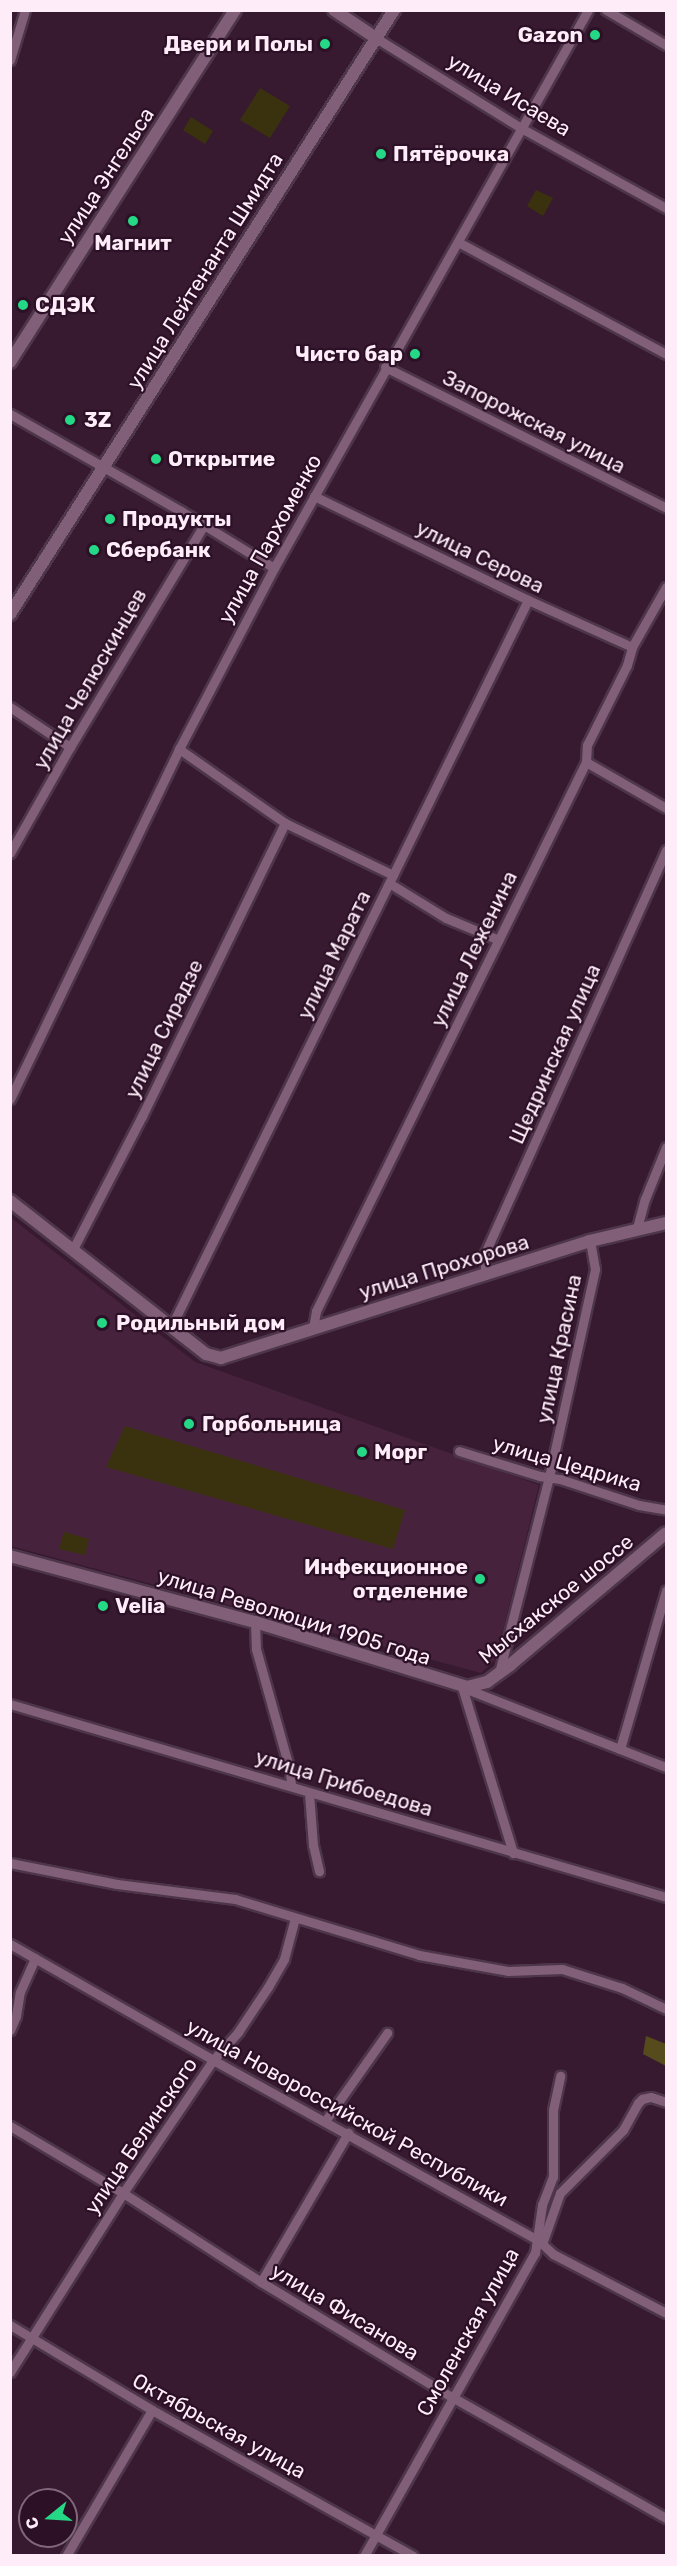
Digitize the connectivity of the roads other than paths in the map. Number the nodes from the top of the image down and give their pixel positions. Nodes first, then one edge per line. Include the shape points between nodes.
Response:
1 (25, 10) edge
2 (235, 10) edge
3 (334, 10) edge
4 (394, 10) edge
5 (588, 10) edge
6 (606, 10) edge
7 (376, 38) junction
8 (666, 45) edge
9 (10, 60) edge
10 (521, 128) junction
11 (666, 208) edge
12 (458, 242) junction
13 (666, 354) edge
14 (10, 362) edge
15 (385, 368) junction
16 (10, 414) edge
17 (103, 468) junction
18 (314, 496) junction
19 (666, 508) edge
20 (204, 525) junction
21 (274, 568) junction
22 (666, 587) edge
23 (528, 600) junction
24 (10, 614) edge
25 (632, 647) junction
26 (10, 707) edge
27 (70, 747) junction
28 (179, 749) junction
29 (586, 762) junction
30 (666, 808) edge
31 (285, 823) junction
32 (666, 850) edge
33 (10, 853) edge
34 (391, 879) junction
35 (499, 940) junction
36 (10, 1099) edge
37 (666, 1147) edge
38 (10, 1202) edge
39 (666, 1223) edge
40 (638, 1228) junction
41 (590, 1241) junction
42 (73, 1249) junction
43 (485, 1275) junction
44 (172, 1325) junction
45 (313, 1328) junction
46 (459, 1451) dead end
47 (549, 1477) junction
48 (666, 1510) edge
49 (666, 1533) edge
50 (10, 1556) edge
51 (666, 1591) edge
52 (255, 1622) junction
53 (499, 1673) junction
54 (464, 1687) junction
55 (491, 1698) junction
56 (10, 1704) edge
57 (470, 1712) junction
58 (620, 1749) junction
59 (666, 1767) edge
60 (291, 1786) junction
61 (309, 1793) junction
62 (513, 1853) junction
63 (10, 1863) edge
64 (319, 1871) dead end
65 (666, 1897) edge
66 (295, 1918) junction
67 (10, 1944) edge
68 (35, 1958) junction
69 (666, 2009) edge
70 (10, 2030) edge
71 (387, 2033) dead end
72 (213, 2060) junction
73 (560, 2076) dead end
74 (666, 2102) edge
75 (325, 2121) junction
76 (10, 2126) edge
77 (348, 2133) junction
78 (123, 2193) junction
79 (540, 2242) junction
80 (261, 2282) junction
81 (666, 2313) edge
82 (10, 2325) edge
83 (32, 2338) junction
84 (10, 2372) edge
85 (452, 2397) junction
86 (152, 2410) junction
87 (666, 2518) edge
88 (375, 2534) junction
89 (66, 2556) edge
90 (364, 2556) edge
91 (412, 2556) edge

1 - 9 street
2 - 14 street, улица Энгельса
3 - 7 street, улица Исаева
4 - 7 street, улица Лейтенанта Шмидта
5 - 10 street, улица Пархоменко
6 - 8 street
7 - 10 street, улица Исаева
7 - 17 street, улица Лейтенанта Шмидта
10 - 11 street, улица Исаева
10 - 12 street, улица Пархоменко
12 - 13 street
12 - 15 street, улица Пархоменко
15 - 18 street, улица Пархоменко
15 - 19 street, Запорожская улица
16 - 17 street
17 - 20 street
17 - 24 street, улица Лейтенанта Шмидта
18 - 21 street, улица Пархоменко
18 - 23 street, улица Серова
20 - 21 street
20 - 27 street, улица Челюскинцев
21 - 28 street, улица Пархоменко
22 - 25 street, улица Леженина
23 - 25 street, улица Серова
23 - 34 street, улица Марата
25 - 29 street, улица Леженина via 587,745
26 - 27 street
27 - 33 street, улица Челюскинцев
28 - 31 street
28 - 36 street, улица Пархоменко
29 - 30 street
29 - 35 street, улица Леженина
31 - 34 street
31 - 42 street, улица Сирадзе
32 - 43 street, Щедринская улица via 485,1253
34 - 35 street via 446,918
34 - 44 street, улица Марата
35 - 45 street, улица Леженина via 316,1311
37 - 40 street
38 - 42 street
39 - 40 street, улица Прохорова
40 - 41 street, улица Прохорова
41 - 43 street, улица Прохорова
41 - 47 street, улица Красина via 595,1269
42 - 44 street
43 - 45 street, улица Прохорова
44 - 45 street, улица Прохорова via 206,1353 220,1358
46 - 47 street, улица Цедрика
47 - 48 street, улица Цедрика
47 - 53 street, улица Красина
49 - 53 street, Мысхакское шоссе
50 - 52 street, улица Революции 1905 года
51 - 58 street
52 - 54 street, улица Революции 1905 года
52 - 60 street via 256,1649
53 - 54 street, Мысхакское шоссе via 481,1684
54 - 55 street, улица Революции 1905 года
54 - 57 street
55 - 57 street via 475,1700
55 - 58 street, улица Революции 1905 года
56 - 60 street, улица Грибоедова
57 - 62 street
58 - 59 street, улица Революции 1905 года
60 - 61 street, улица Грибоедова
61 - 62 street, улица Грибоедова
61 - 64 street
62 - 65 street, улица Грибоедова
63 - 66 street via 117,1884 235,1899
66 - 69 street via 419,1955 508,1971 562,1969 622,1988
66 - 72 street, улица Белинского via 279,1968 238,2032
67 - 68 street, улица Новороссийской Республики
68 - 70 street via 20,1992
68 - 72 street, улица Новороссийской Республики
71 - 75 street
72 - 75 street, улица Новороссийской Республики
72 - 78 street, улица Белинского
73 - 79 street, Смоленская улица via 553,2110 553,2177 542,2205
74 - 79 street, Смоленская улица via 651,2097 638,2103 623,2130 560,2193
75 - 77 street, улица Новороссийской Республики
76 - 78 street, улица Фисанова
77 - 79 street, улица Новороссийской Республики
77 - 80 street
78 - 80 street, улица Фисанова
78 - 83 street, улица Белинского
79 - 81 street, улица Новороссийской Республики via 553,2254
79 - 85 street, Смоленская улица
80 - 85 street, улица Фисанова
82 - 83 street, Октябрьская улица
83 - 84 street, улица Белинского
83 - 86 street, Октябрьская улица
85 - 87 street, улица Фисанова
85 - 88 street, Смоленская улица
86 - 88 street, Октябрьская улица
86 - 89 street
88 - 90 street, Смоленская улица
88 - 91 street, Октябрьская улица

